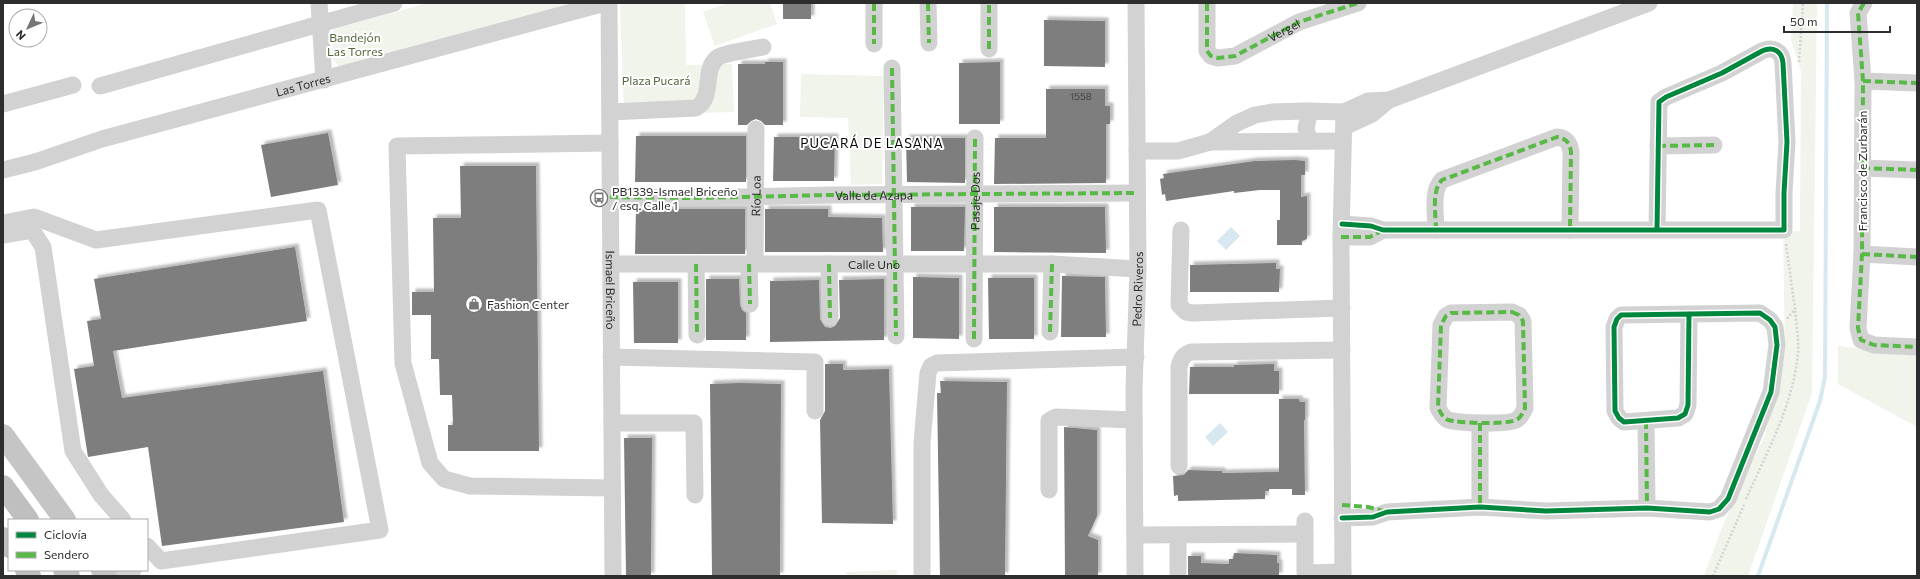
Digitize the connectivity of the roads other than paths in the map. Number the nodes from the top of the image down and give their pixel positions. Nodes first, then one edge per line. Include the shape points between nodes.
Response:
1 (319, 3) edge
2 (394, 3) edge
3 (605, 3) edge
4 (609, 3) edge
5 (874, 3) edge
6 (928, 3) edge
7 (989, 3) edge
8 (1136, 3) edge
9 (1207, 3) edge
10 (1358, 3) edge
11 (1649, 3) edge
12 (1864, 3) edge
13 (319, 24) junction
14 (929, 43) dead end
15 (874, 44) dead end
16 (763, 47) dead end
17 (989, 49) dead end
18 (892, 68) dead end
19 (324, 80) junction
20 (1863, 81) junction
21 (1917, 83) edge
22 (73, 85) dead end
23 (100, 86) dead end
24 (3, 104) edge
25 (1310, 111) junction
26 (610, 112) junction
27 (1344, 127) junction
28 (756, 129) dead end
29 (975, 138) dead end
30 (1309, 141) junction
31 (1210, 142) junction
32 (610, 143) junction
33 (1714, 145) dead end
34 (1658, 146) junction
35 (1137, 151) junction
36 (1862, 168) junction
37 (3, 170) edge
38 (1917, 170) edge
39 (1138, 193) junction
40 (894, 195) junction
41 (755, 196) junction
42 (975, 196) junction
43 (610, 197) junction
44 (3, 223) edge
45 (1657, 229) junction
46 (1181, 230) dead end
47 (1342, 230) junction
48 (1436, 230) junction
49 (1570, 230) junction
50 (3, 235) edge
51 (1862, 254) junction
52 (1917, 257) edge
53 (611, 264) junction
54 (696, 264) junction
55 (752, 264) junction
56 (829, 264) junction
57 (895, 264) junction
58 (975, 264) junction
59 (1052, 264) junction
60 (1138, 269) junction
61 (750, 304) dead end
62 (1342, 308) junction
63 (1689, 314) junction
64 (830, 318) dead end
65 (1050, 332) dead end
66 (697, 335) dead end
67 (896, 336) dead end
68 (974, 339) dead end
69 (1917, 347) edge
70 (1342, 350) junction
71 (611, 357) junction
72 (1136, 357) junction
73 (815, 411) dead end
74 (1134, 420) junction
75 (1646, 421) junction
76 (612, 423) junction
77 (1480, 423) junction
78 (3, 435) edge
79 (1179, 466) dead end
80 (3, 486) edge
81 (612, 488) junction
82 (1049, 490) dead end
83 (695, 496) dead end
84 (1480, 506) junction
85 (1647, 508) junction
86 (1342, 512) junction
87 (27, 519) edge
88 (64, 519) edge
89 (123, 519) edge
90 (1135, 535) junction
91 (1178, 535) junction
92 (148, 549) edge
93 (154, 564) edge
94 (130, 571) edge
95 (1343, 574) edge
96 (113, 576) edge
97 (613, 576) edge
98 (922, 576) edge
99 (1135, 576) edge
100 (1178, 576) edge

1 - 13 street
2 - 13 street
3 - 19 street, Las Torres
4 - 26 street, Ismael Briceño
5 - 15 street
6 - 14 street
7 - 17 street
8 - 35 street, Pedro Riveros
9 - 10 street, Vergel via 1207,51 1211,56 1218,58 1235,56 1299,22
11 - 27 street via 1389,100 1368,101
12 - 20 street, Francisco de Zurbarán via 1858,13
13 - 19 street
13 - 23 street
16 - 26 street via 718,57 712,65 705,99 696,108
18 - 40 street
19 - 37 street, Las Torres via 102,139
20 - 21 street
20 - 36 street, Francisco de Zurbarán
22 - 24 street
25 - 27 street
25 - 30 street via 1306,128
25 - 31 street via 1256,115 1237,123
26 - 32 street, Ismael Briceño
27 - 30 street
27 - 47 street
28 - 41 street, Río Loa
29 - 42 street, Pasaje Dos
30 - 31 street
31 - 35 street via 1178,151
32 - 43 street, Ismael Briceño
32 - 81 street via 397,146 403,363 430,463 444,480 470,486
33 - 34 street
34 - 45 street
34 - 45 street via 1658,102 1767,49 1777,50 1783,63 1788,142 1784,230
35 - 39 street, Pedro Riveros
36 - 38 street
36 - 51 street, Francisco de Zurbarán
39 - 42 street, Valle de Azapa
39 - 60 street, Pedro Riveros
40 - 41 street, Valle de Azapa
40 - 42 street, Valle de Azapa
40 - 57 street
41 - 43 street, Valle de Azapa
41 - 55 street, Río Loa
42 - 58 street, Pasaje Dos
43 - 53 street, Ismael Briceño
44 - 93 street via 34,217 96,240 318,210 380,530
45 - 49 street
46 - 62 street via 1179,305 1186,312
47 - 48 street via 1370,237 1383,230
47 - 62 street
48 - 49 street
48 - 49 street via 1436,193 1442,180 1557,137 1568,143 1571,152
50 - 89 street via 32,230 43,247 73,451 101,495
51 - 52 street
51 - 69 street, Francisco de Zurbarán via 1858,328 1861,340 1874,345
53 - 54 street, Calle Uno
53 - 71 street, Ismael Briceño
54 - 55 street, Calle Uno
54 - 66 street
55 - 56 street, Calle Uno
55 - 61 street, Río Loa
56 - 57 street, Calle Uno
56 - 64 street
57 - 58 street, Calle Uno
57 - 67 street
58 - 59 street, Calle Uno
58 - 68 street, Pasaje Dos
59 - 60 street, Calle Uno
59 - 65 street
60 - 72 street, Pedro Riveros
62 - 70 street
63 - 75 street via 1686,414 1678,418
63 - 75 street via 1621,315 1615,323 1615,411 1618,418 1624,422
63 - 85 street via 1760,313 1770,320 1775,327 1777,345 1771,392 1724,505 1710,512
70 - 79 street via 1186,354 1181,359 1179,367
70 - 86 street
71 - 73 street via 815,362
71 - 76 street, Ismael Briceño
72 - 74 street, Pedro Riveros
72 - 98 street via 937,363 931,366 928,373 922,443
74 - 82 street via 1056,417 1049,421
74 - 90 street, Pedro Riveros
75 - 85 street
76 - 81 street, Ismael Briceño
76 - 83 street via 694,423
77 - 77 street via 1516,420 1522,416 1525,408 1523,321 1519,315 1512,312 1451,313 1441,325 1438,408 1447,419
77 - 84 street
78 - 88 main road
80 - 87 highway
81 - 97 street, Ismael Briceño
84 - 85 street via 1557,512
84 - 86 street via 1387,512 1368,507
86 - 95 street
90 - 91 street
90 - 99 street, Pedro Riveros
91 - 95 street via 1305,528 1304,573
91 - 100 street
92 - 93 street
94 - 96 street

